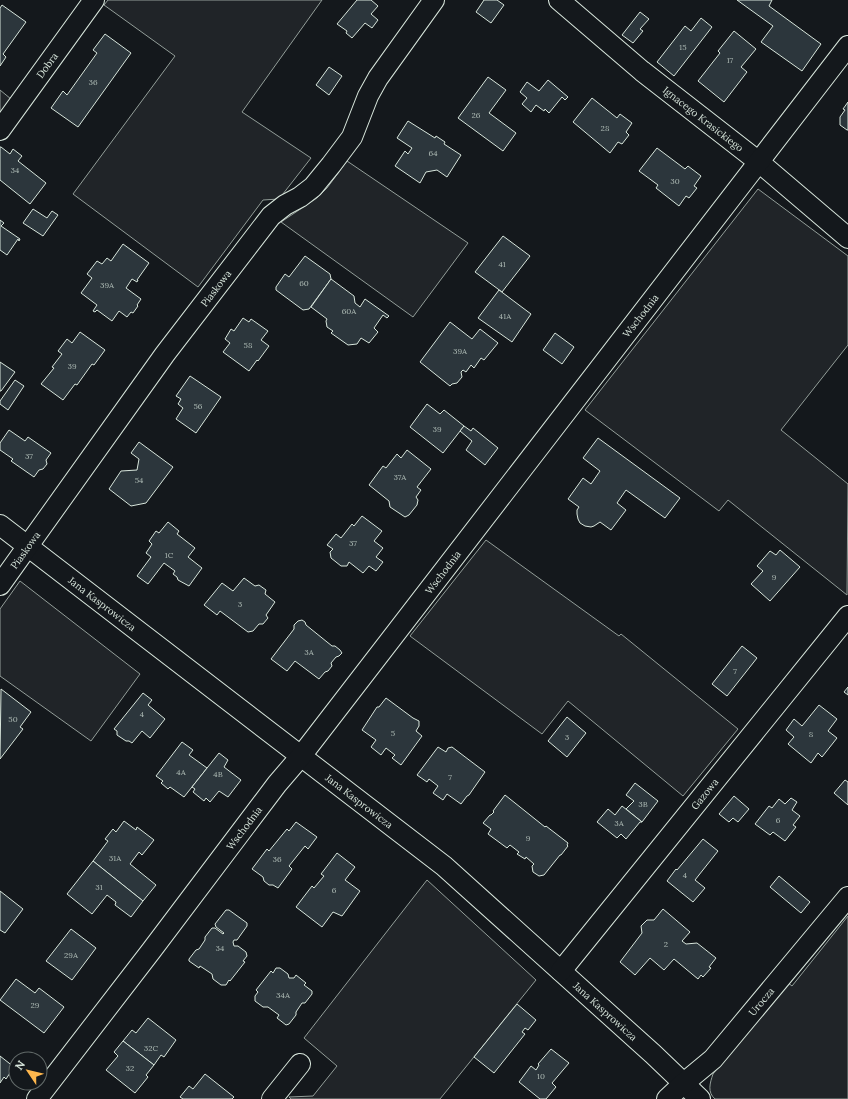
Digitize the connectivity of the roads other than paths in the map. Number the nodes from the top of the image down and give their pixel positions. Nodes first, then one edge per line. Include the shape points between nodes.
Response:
1 (94, 0) edge
2 (434, 0) edge
3 (559, 0) edge
4 (848, 46) edge
5 (0, 130) edge
6 (759, 162) junction
7 (848, 238) edge
8 (0, 525) edge
9 (28, 546) junction
10 (0, 585) edge
11 (848, 616) edge
12 (301, 756) junction
13 (848, 898) edge
14 (561, 971) junction
15 (300, 1064) dead end
16 (684, 1083) junction
17 (37, 1099) edge
18 (272, 1099) edge
19 (667, 1099) edge
20 (700, 1099) edge

1 - 5 street, Dobra
2 - 9 street, Piaskowa via 378,78 352,137 313,187 271,216 165,354
3 - 6 street, Ignacego Krasickiego via 642,71
4 - 6 street, Wschodnia
6 - 7 street, Ignacego Krasickiego
6 - 12 street, Wschodnia
8 - 9 street, Jana Kasprowicza
9 - 10 street, Piaskowa
9 - 12 street, Jana Kasprowicza
11 - 14 street, Gazowa
12 - 14 street, Jana Kasprowicza via 444,866
12 - 17 street, Wschodnia
13 - 16 street, Urocza via 713,1059
14 - 16 street, Jana Kasprowicza
15 - 18 street
16 - 19 street, Urocza
16 - 20 street, Jana Kasprowicza

